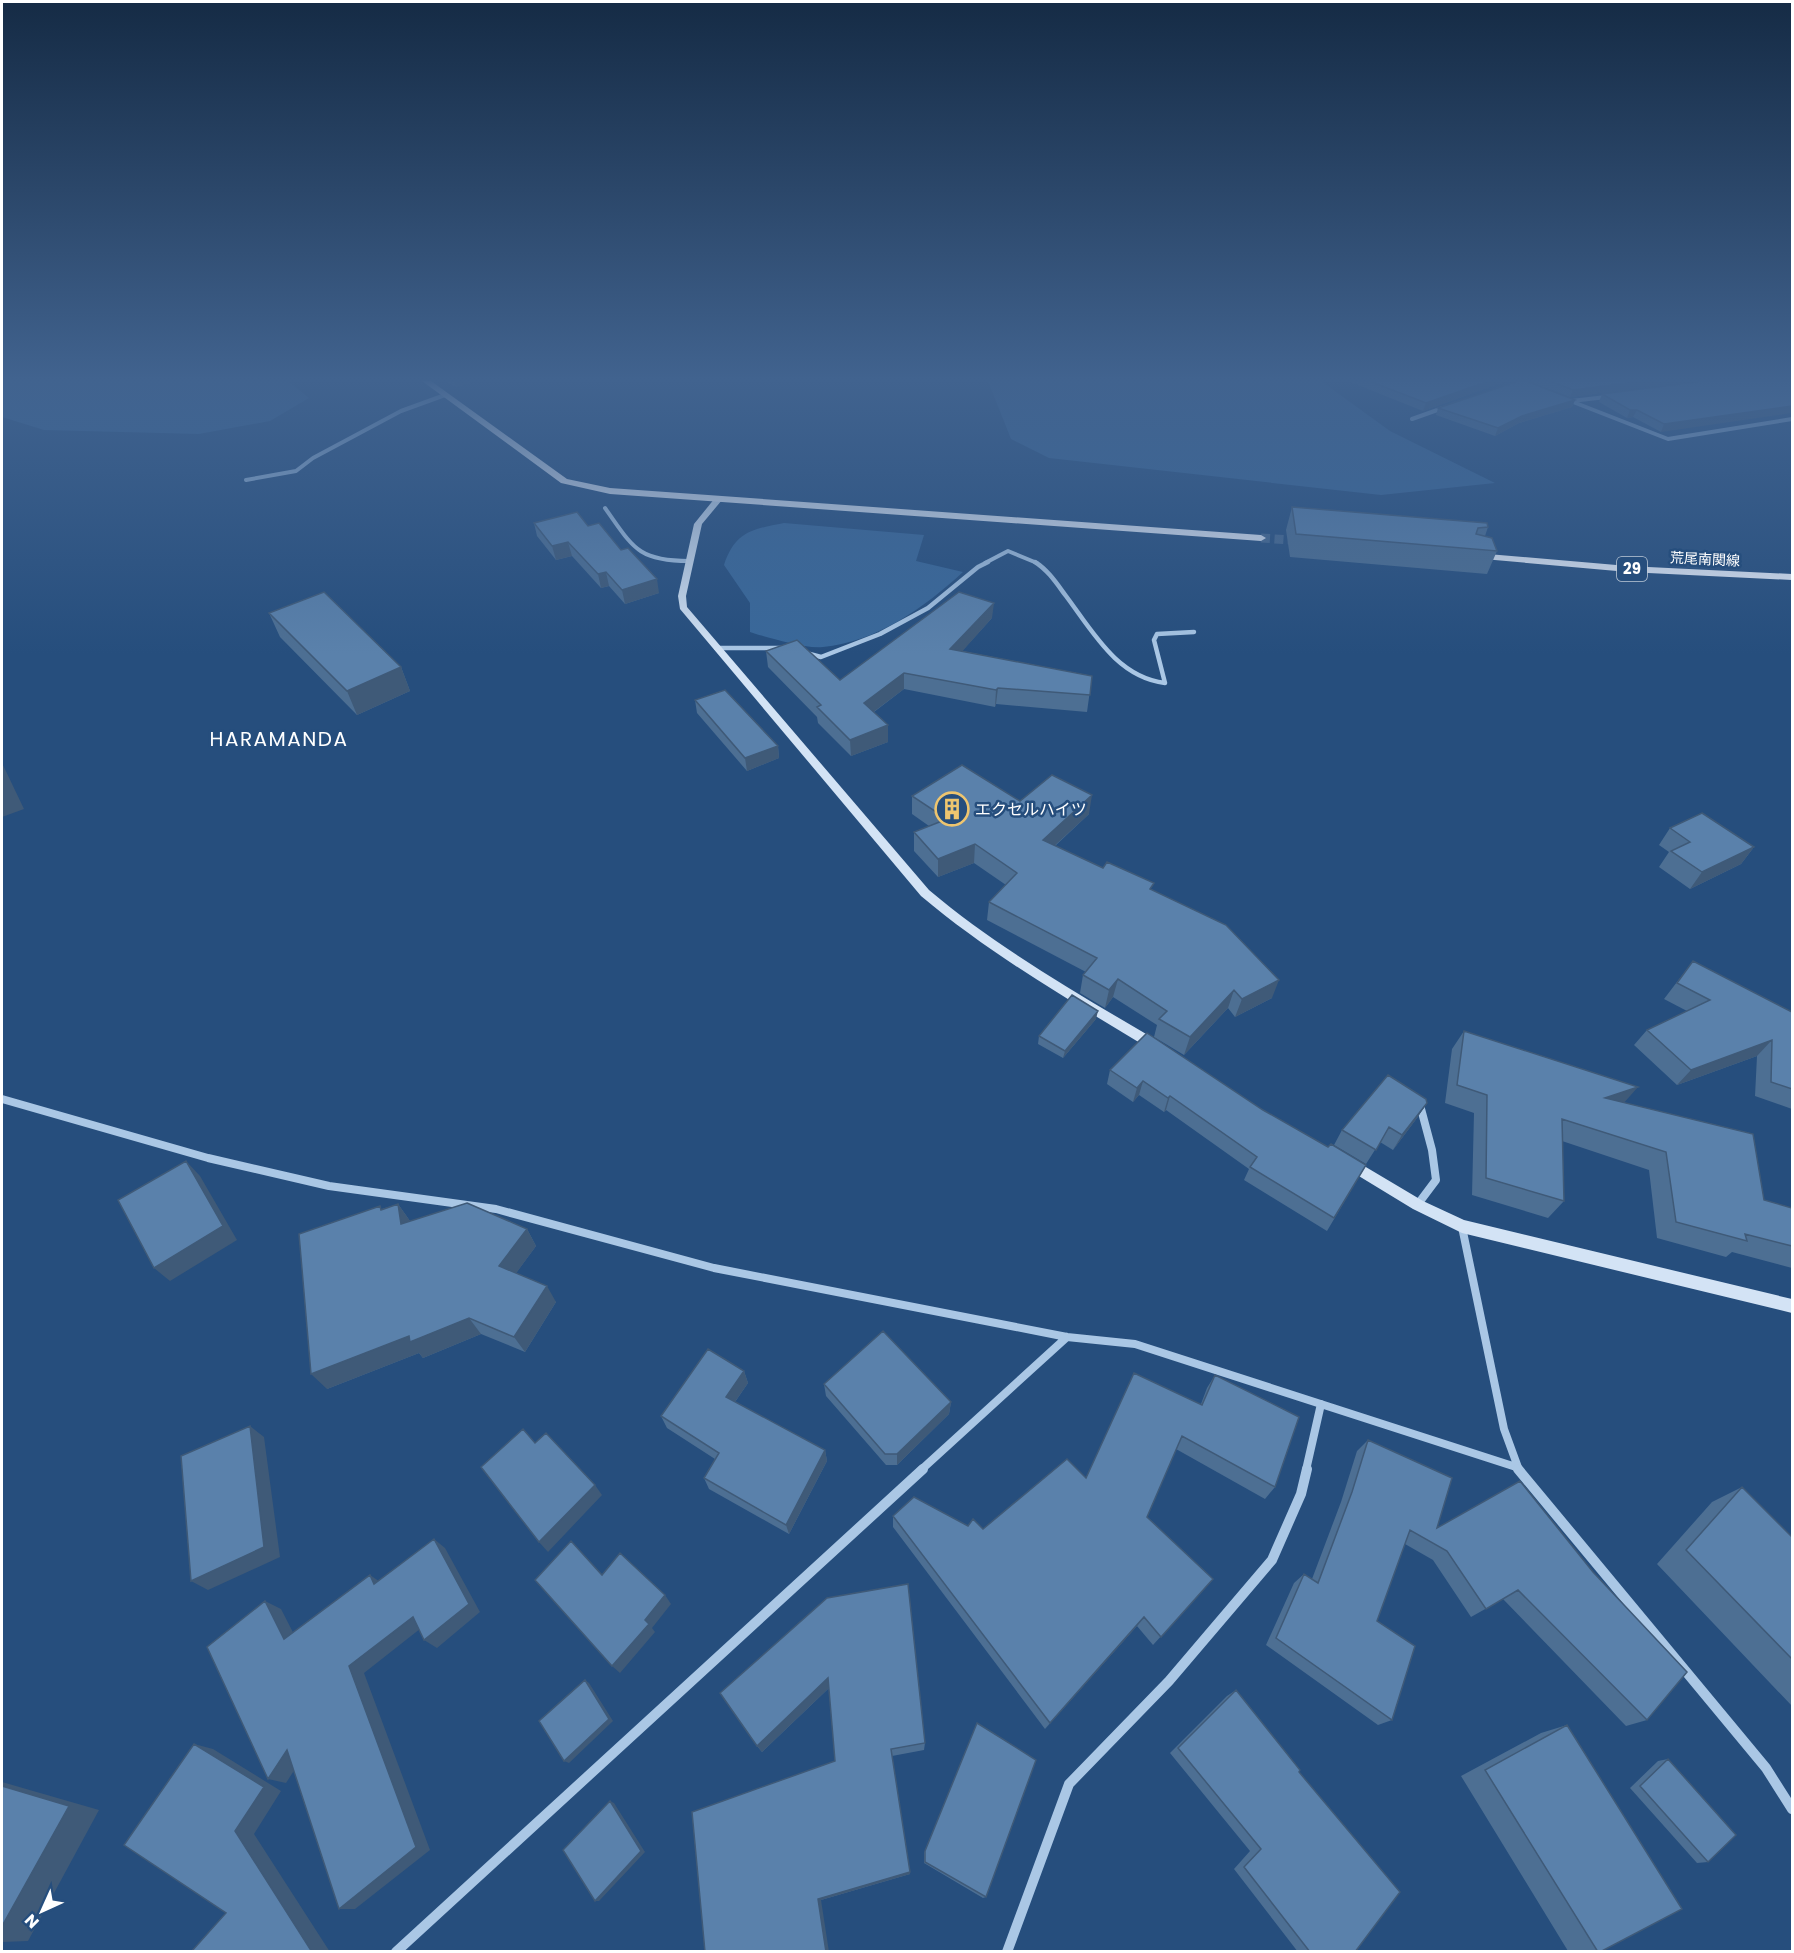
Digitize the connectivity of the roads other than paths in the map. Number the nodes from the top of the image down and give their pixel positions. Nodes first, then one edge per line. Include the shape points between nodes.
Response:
1 (293, 472) edge
2 (551, 472) edge
3 (246, 480) dead end
4 (717, 500) junction
5 (604, 508) dead end
6 (1261, 538) tunnel mouth
7 (1473, 555) edge
8 (689, 561) junction
9 (1792, 577) edge
10 (1194, 632) dead end
11 (716, 648) junction
12 (786, 648) edge
13 (803, 653) edge
14 (1164, 1051) edge
15 (2, 1099) edge
16 (1419, 1102) edge
17 (1336, 1156) edge
18 (1418, 1205) junction
19 (1462, 1226) junction
20 (1792, 1306) edge
21 (1067, 1337) junction
22 (1321, 1404) junction
23 (1516, 1467) junction
24 (1792, 1809) edge
25 (396, 1952) edge
26 (1007, 1952) edge

1 - 3 street
2 - 4 main road via 564,482 610,491
4 - 6 main road
4 - 8 street via 698,524
5 - 8 street via 636,552 650,559
7 - 9 main road, 荒尾南関線 / 29 via 1628,569
8 - 11 street via 683,607
10 - 13 street via 1157,634 1154,640 1165,683 1152,685 1114,660 1044,568 1022,554 1008,551 978,567 928,608 880,634 821,657
11 - 12 street
11 - 14 street via 925,893 956,919 1054,985
15 - 21 street via 208,1158 329,1186 496,1209 714,1268
16 - 18 street via 1436,1180
17 - 18 street
18 - 19 street
19 - 20 street
19 - 23 street via 1504,1429
21 - 22 street via 1135,1344
21 - 25 street
22 - 23 street
22 - 26 street via 1301,1494 1272,1560 1168,1681 1070,1784
23 - 24 street via 1766,1767

